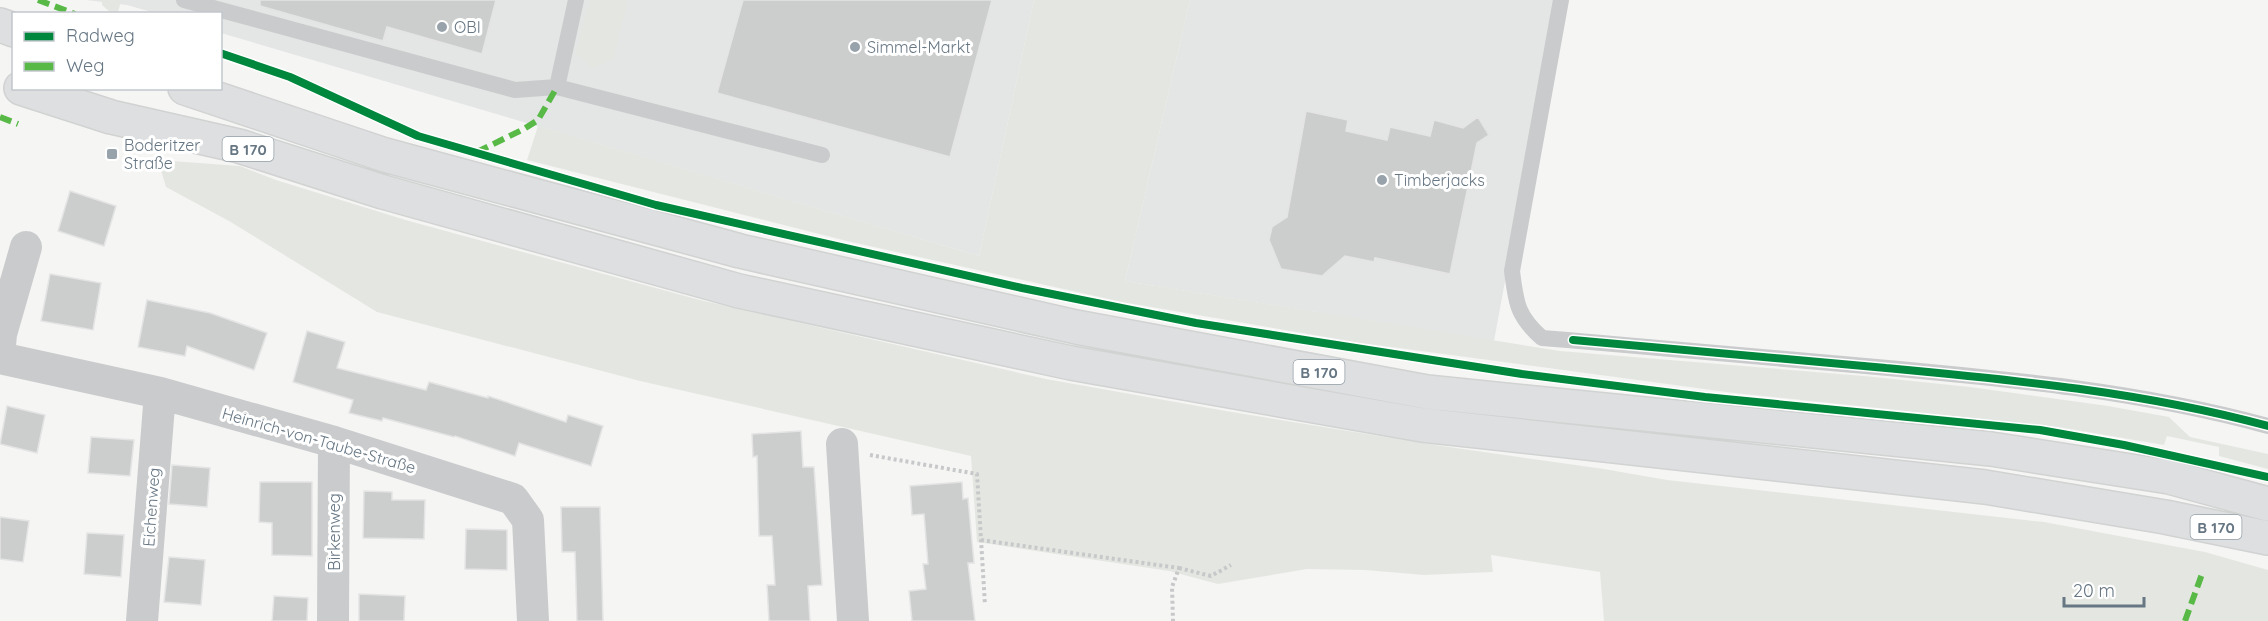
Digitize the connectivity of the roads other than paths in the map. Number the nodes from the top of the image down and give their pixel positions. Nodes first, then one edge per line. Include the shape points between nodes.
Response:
1 (184, 0) edge
2 (576, 0) edge
3 (1561, 0) edge
4 (557, 87) junction
5 (27, 90) edge
6 (191, 90) edge
7 (822, 155) dead end
8 (26, 247) dead end
9 (0, 346) edge
10 (0, 358) edge
11 (160, 393) junction
12 (2268, 426) edge
13 (334, 442) junction
14 (842, 447) road end
15 (2268, 504) edge
16 (2268, 538) edge
17 (142, 621) edge
18 (333, 621) edge
19 (533, 621) edge
20 (853, 621) edge

1 - 4 lane via 515,90
2 - 4 lane
3 - 12 lane via 1512,271 1519,309 1526,324 1542,338 2018,380 2118,393
4 - 7 lane
5 - 16 main road, B 170 via 111,117 239,146 383,192 739,291 1071,363 1422,425 1985,487
6 - 15 main road, B 170 via 385,155 729,248 1076,327 1427,392 1991,449 2169,477
8 - 9 street
10 - 11 street, Heinrich-von-Taube-Straße
11 - 13 street, Heinrich-von-Taube-Straße
11 - 17 street, Eichenweg
13 - 18 street, Birkenweg
13 - 19 street, Heinrich-von-Taube-Straße via 513,499 528,520
14 - 20 street

